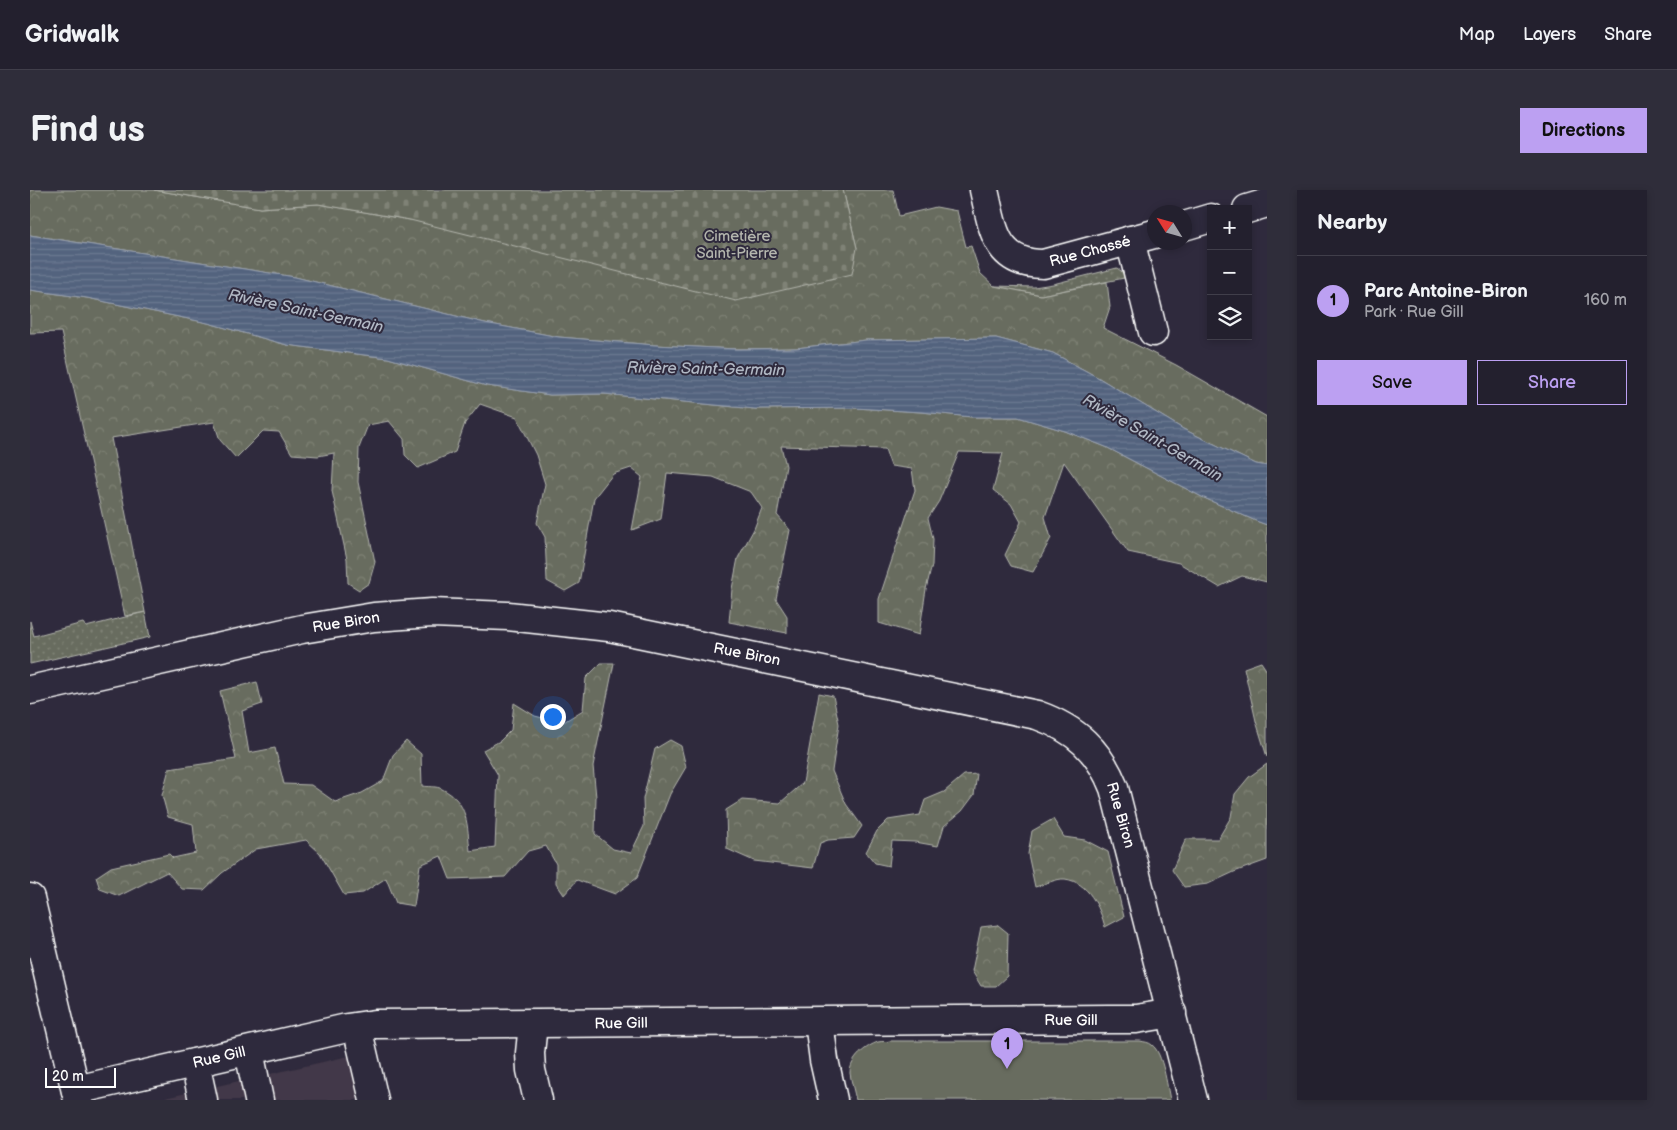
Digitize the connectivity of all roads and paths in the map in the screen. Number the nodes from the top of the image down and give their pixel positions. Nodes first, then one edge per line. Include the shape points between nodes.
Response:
1 (984, 190) edge
2 (1267, 203) edge
3 (1252, 208) edge
4 (1207, 219) edge
5 (1192, 224) edge
6 (1142, 237) edge
7 (1153, 332) dead end
8 (30, 690) edge
9 (30, 898) edge
10 (1172, 1013) junction
11 (819, 1022) junction
12 (533, 1024) junction
13 (356, 1027) junction
14 (249, 1051) junction
15 (195, 1063) junction
16 (77, 1095) edge
17 (203, 1100) edge
18 (259, 1100) edge
19 (374, 1100) edge
20 (538, 1100) edge
21 (833, 1100) edge
22 (1193, 1100) edge

1 - 6 street, Rue Chassé via 995,235 1005,250 1019,261 1043,264
2 - 3 street
4 - 5 street
6 - 7 street
8 - 10 street, Rue Biron via 335,623 400,615 456,614 609,627 1037,715 1056,721 1079,737 1108,771 1122,814
9 - 16 street
10 - 11 street, Rue Gill via 1109,1020
10 - 22 street, Rue Biron
11 - 12 street, Rue Gill
11 - 21 street
12 - 13 street, Rue Gill
12 - 20 street via 530,1053
13 - 14 street, Rue Gill
13 - 19 street
14 - 15 street, Rue Gill
14 - 18 street
15 - 16 street, Rue Gill
15 - 17 street

